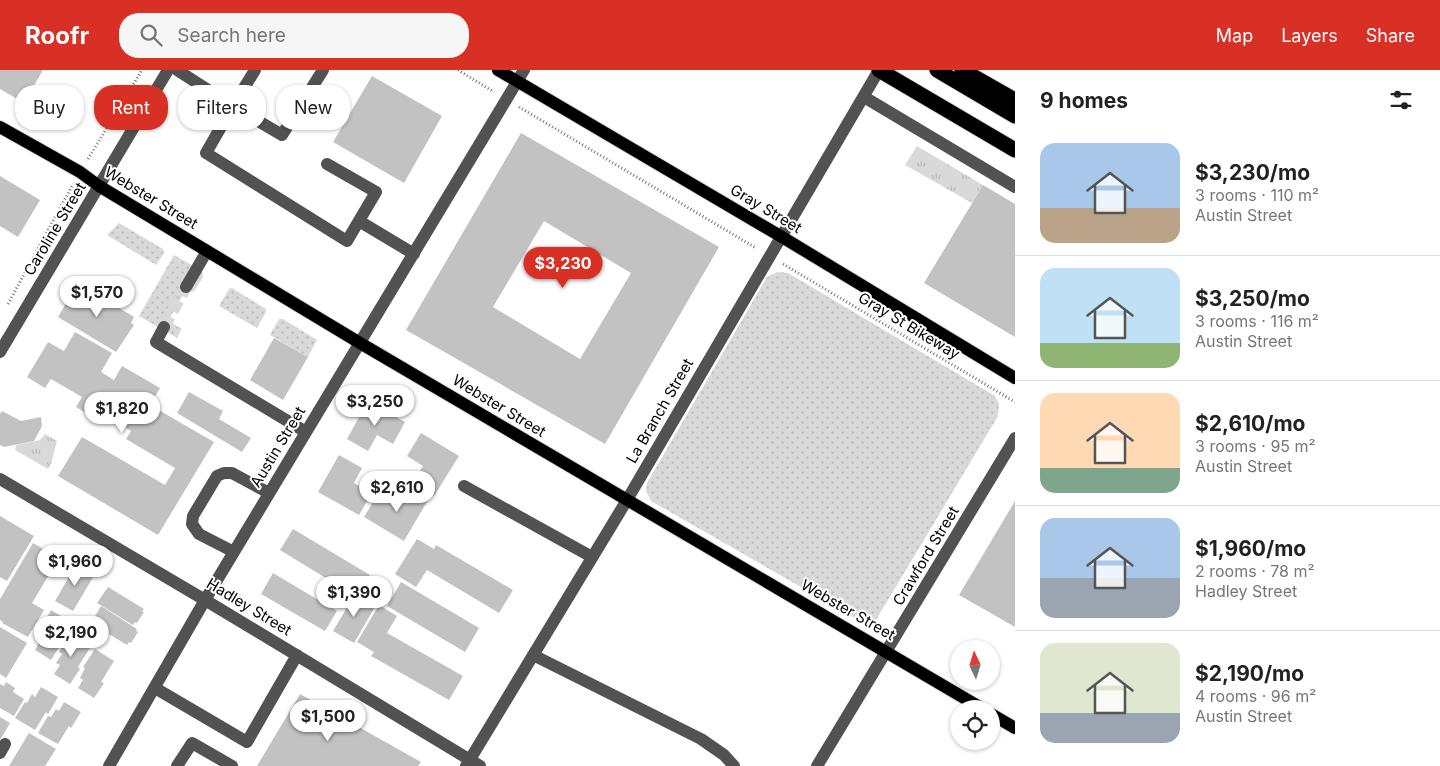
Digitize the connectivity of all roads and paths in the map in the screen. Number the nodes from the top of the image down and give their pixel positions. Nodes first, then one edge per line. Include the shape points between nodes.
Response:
1 (142, 70) edge
2 (168, 70) edge
3 (176, 70) edge
4 (255, 70) edge
5 (324, 70) edge
6 (458, 70) edge
7 (498, 70) edge
8 (879, 70) edge
9 (937, 70) edge
10 (962, 70) edge
11 (521, 76) edge
12 (476, 80) dead end
13 (200, 85) edge
14 (246, 85) edge
15 (864, 97) junction
16 (1015, 100) edge
17 (529, 113) dead end
18 (1015, 116) edge
19 (266, 126) edge
20 (0, 127) edge
21 (220, 130) edge
22 (1015, 150) edge
23 (327, 164) dead end
24 (80, 172) junction
25 (99, 186) junction
26 (1015, 187) edge
27 (359, 221) junction
28 (737, 236) dead end
29 (782, 237) junction
30 (207, 251) junction
31 (414, 254) junction
32 (791, 270) dead end
33 (186, 287) tunnel mouth
34 (5, 309) dead end
35 (164, 327) tunnel mouth
36 (360, 343) junction
37 (0, 352) edge
38 (1015, 378) edge
39 (1015, 402) edge
40 (306, 432) junction
41 (1015, 438) edge
42 (0, 478) edge
43 (464, 486) dead end
44 (269, 493) junction
45 (627, 500) junction
46 (234, 552) junction
47 (592, 557) junction
48 (206, 600) junction
49 (887, 652) junction
50 (296, 655) junction
51 (533, 655) junction
52 (155, 688) junction
53 (968, 700) edge
54 (1000, 719) edge
55 (1015, 728) edge
56 (472, 764) edge
57 (109, 766) edge
58 (177, 766) edge
59 (232, 766) edge
60 (734, 766) edge
61 (817, 766) edge

1 - 24 path
2 - 25 street, Caroline Street
3 - 13 street
4 - 14 street
5 - 19 street via 282,136
6 - 12 path
7 - 11 main road, Gray Street
8 - 15 street, La Branch Street
8 - 22 highway
9 - 18 highway
10 - 16 highway
11 - 29 main road, Gray Street
11 - 31 street, Austin Street
15 - 26 street
15 - 29 street, La Branch Street
17 - 28 path
20 - 24 main road, Webster Street
21 - 27 street via 206,153 347,241
23 - 27 street via 376,192
24 - 25 main road, Webster Street
24 - 34 path
25 - 30 main road, Webster Street
25 - 37 street, Caroline Street
27 - 31 street
29 - 38 main road, Gray Street
29 - 45 street, La Branch Street
30 - 33 street
30 - 36 main road, Webster Street
31 - 36 street, Austin Street
32 - 39 path, Gray St Bikeway
35 - 40 street via 156,342
36 - 40 street, Austin Street
36 - 45 main road, Webster Street
40 - 44 street, Austin Street
41 - 49 street, Crawford Street
42 - 48 street, Hadley Street
43 - 47 street
44 - 46 street, Austin Street
44 - 46 street via 232,473 224,473 217,476 193,516 192,524 199,534
45 - 47 street, La Branch Street
45 - 49 main road, Webster Street
46 - 48 street, Austin Street
47 - 51 street, La Branch Street
48 - 50 street, Hadley Street
48 - 52 street, Austin Street
49 - 53 main road, Webster Street
49 - 61 street, Crawford Street
50 - 52 street via 247,742
50 - 56 street, Hadley Street
51 - 56 street, La Branch Street
51 - 60 street via 701,738
52 - 57 street, Austin Street
54 - 55 main road
58 - 59 street via 192,743

